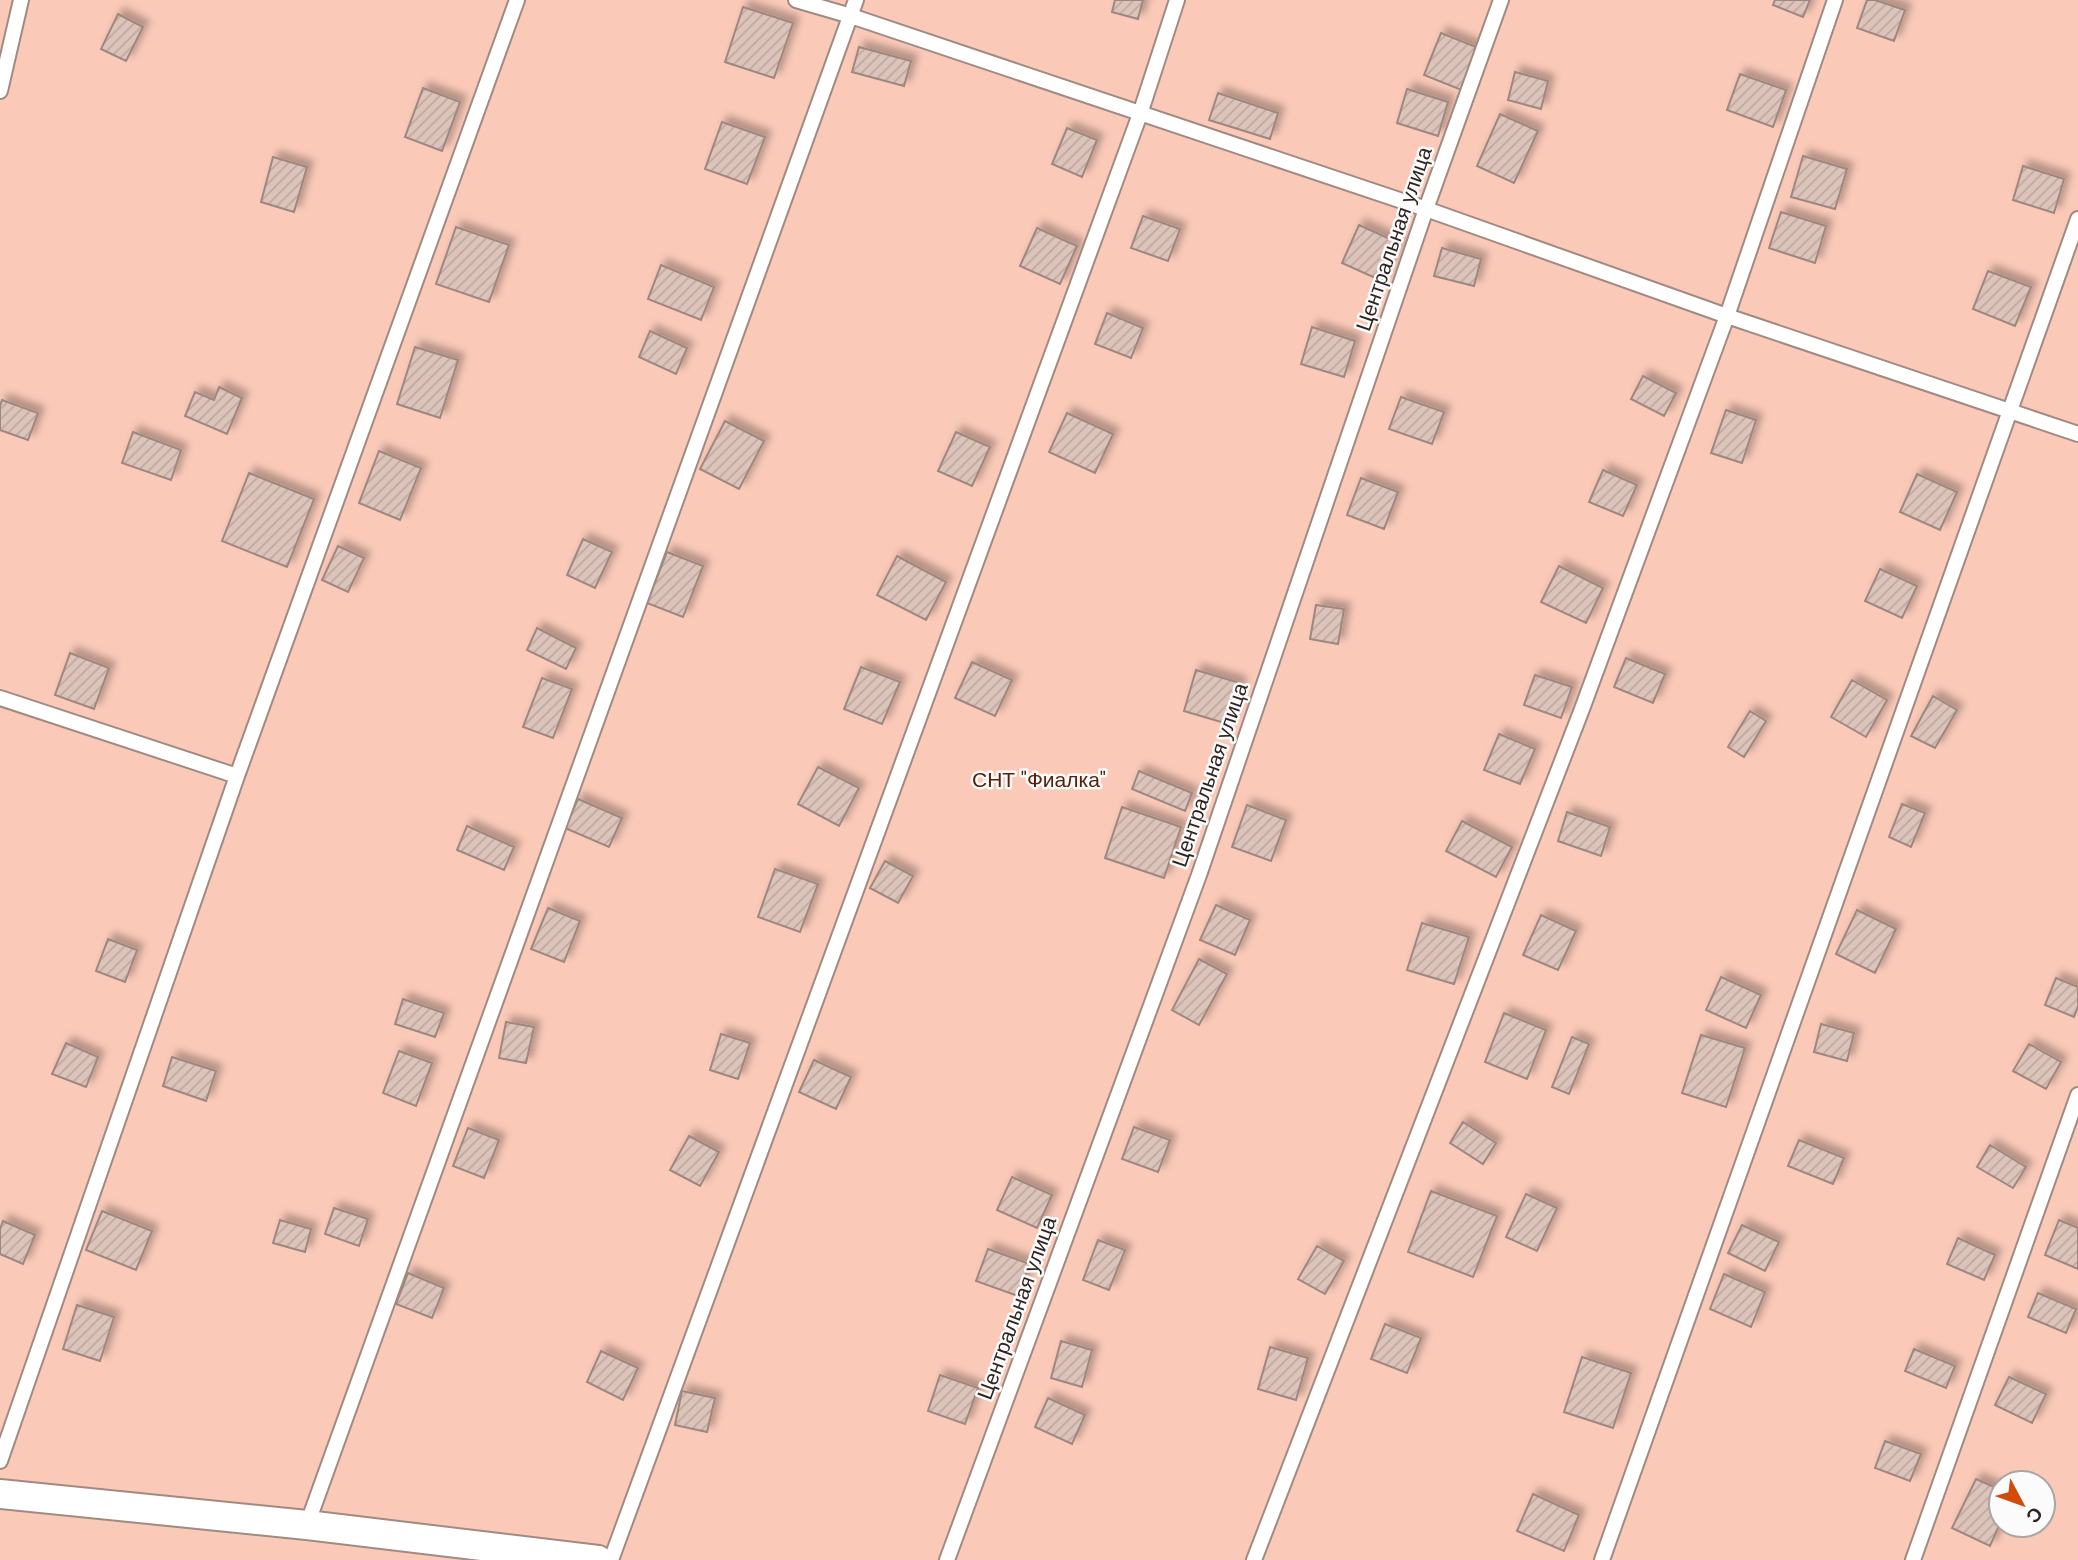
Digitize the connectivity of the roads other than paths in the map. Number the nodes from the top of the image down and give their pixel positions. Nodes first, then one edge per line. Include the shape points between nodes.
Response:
1 (21, 0) edge
2 (517, 0) edge
3 (796, 0) edge
4 (856, 0) edge
5 (1178, 0) edge
6 (1501, 0) edge
7 (1835, 0) edge
8 (851, 16) junction
9 (0, 91) edge
10 (1140, 114) junction
11 (1426, 209) junction
12 (2078, 219) edge
13 (1727, 316) junction
14 (2010, 410) junction
15 (2078, 434) edge
16 (0, 698) edge
17 (237, 776) junction
18 (2078, 1095) edge
19 (0, 1461) edge
20 (0, 1494) edge
21 (307, 1525) junction
22 (598, 1560) edge
23 (611, 1560) edge
24 (947, 1560) edge
25 (1254, 1560) edge
26 (1602, 1560) edge
27 (1913, 1560) edge

1 - 9 lane
2 - 17 lane
3 - 8 lane
4 - 8 lane
5 - 10 lane
6 - 11 lane, Центральная улица
7 - 13 lane
8 - 10 lane
8 - 21 lane
10 - 11 lane
10 - 23 lane
11 - 13 lane
11 - 24 lane, Центральная улица via 1199,875
12 - 14 lane
13 - 14 lane
13 - 25 lane via 1583,709
14 - 15 lane
14 - 26 lane
16 - 17 lane
17 - 19 lane
18 - 27 lane
20 - 21 street
21 - 22 street

